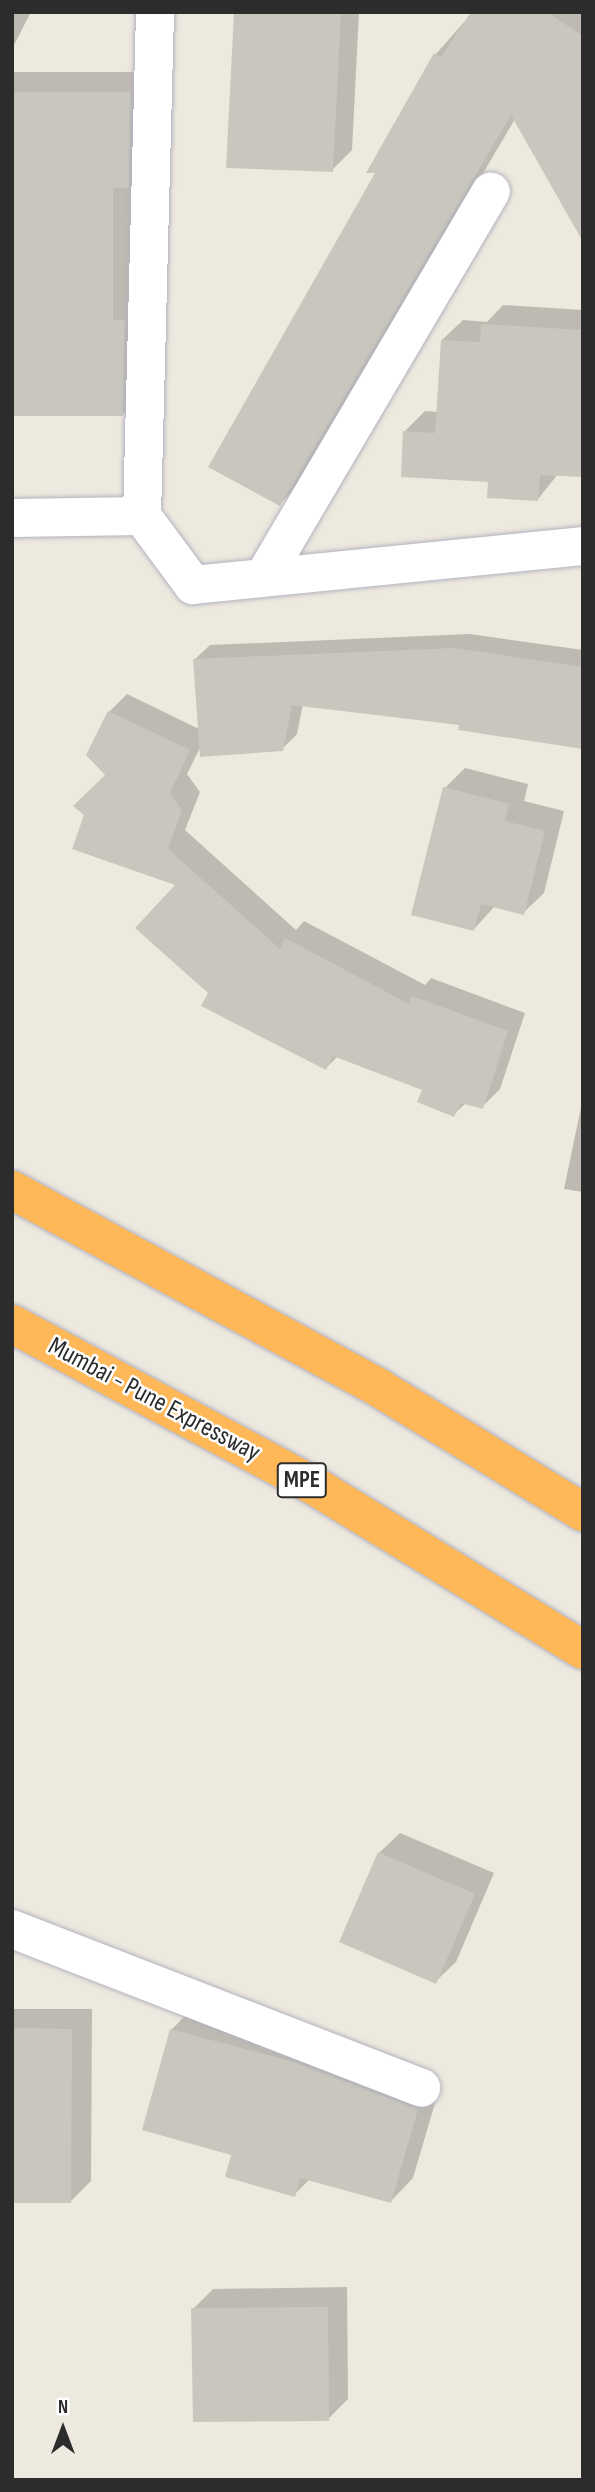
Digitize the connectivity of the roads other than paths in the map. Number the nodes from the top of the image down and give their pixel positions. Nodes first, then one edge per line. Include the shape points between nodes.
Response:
1 (155, 12) edge
2 (491, 192) dead end
3 (142, 516) junction
4 (12, 518) edge
5 (583, 546) edge
6 (265, 575) junction
7 (12, 1190) edge
8 (12, 1324) edge
9 (583, 1512) edge
10 (583, 1650) edge
11 (12, 1929) edge
12 (421, 2088) dead end

1 - 3 street
2 - 6 street
3 - 4 street
3 - 6 street via 193,585
5 - 6 street
7 - 9 highway via 379,1388
8 - 10 highway, Mumbai - Pune Expressway / MPE via 321,1490
11 - 12 street

